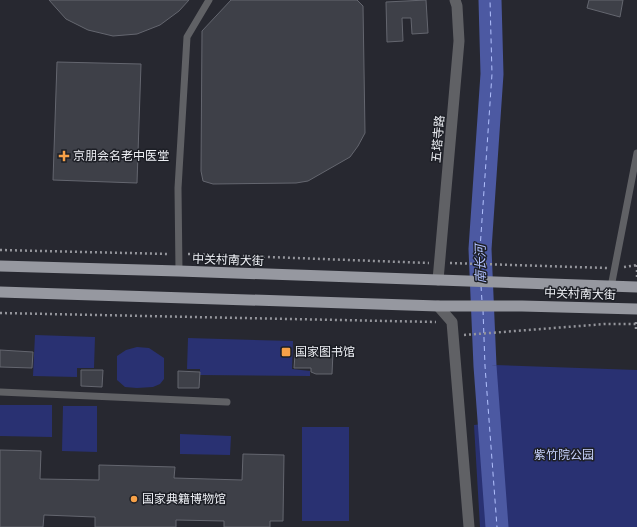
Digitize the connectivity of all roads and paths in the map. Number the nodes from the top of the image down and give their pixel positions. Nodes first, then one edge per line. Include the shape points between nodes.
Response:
1 (209, 0) edge
2 (455, 0) edge
3 (637, 155) edge
4 (0, 250) edge
5 (179, 254) junction
6 (440, 264) junction
7 (637, 265) edge
8 (0, 266) edge
9 (614, 268) junction
10 (179, 271) junction
11 (438, 280) junction
12 (611, 287) junction
13 (637, 287) edge
14 (0, 292) edge
15 (438, 306) junction
16 (637, 309) edge
17 (0, 313) edge
18 (452, 322) junction
19 (637, 324) edge
20 (0, 392) edge
21 (227, 402) dead end
22 (469, 527) edge

1 - 5 lane via 187,37 178,188
2 - 6 street, 五塔寺路 via 459,41
3 - 9 lane
4 - 5 path
5 - 6 path
5 - 10 lane
6 - 9 path via 457,262
6 - 11 street, 五塔寺路
7 - 9 path
8 - 10 main road, 中关村南大街
9 - 12 lane
10 - 11 main road, 中关村南大街
11 - 12 main road, 中关村南大街
12 - 13 main road, 中关村南大街
14 - 15 main road
15 - 16 main road, 中关村南大街
15 - 18 street
17 - 18 path
18 - 19 path via 464,335 605,324
18 - 22 street
20 - 21 lane

